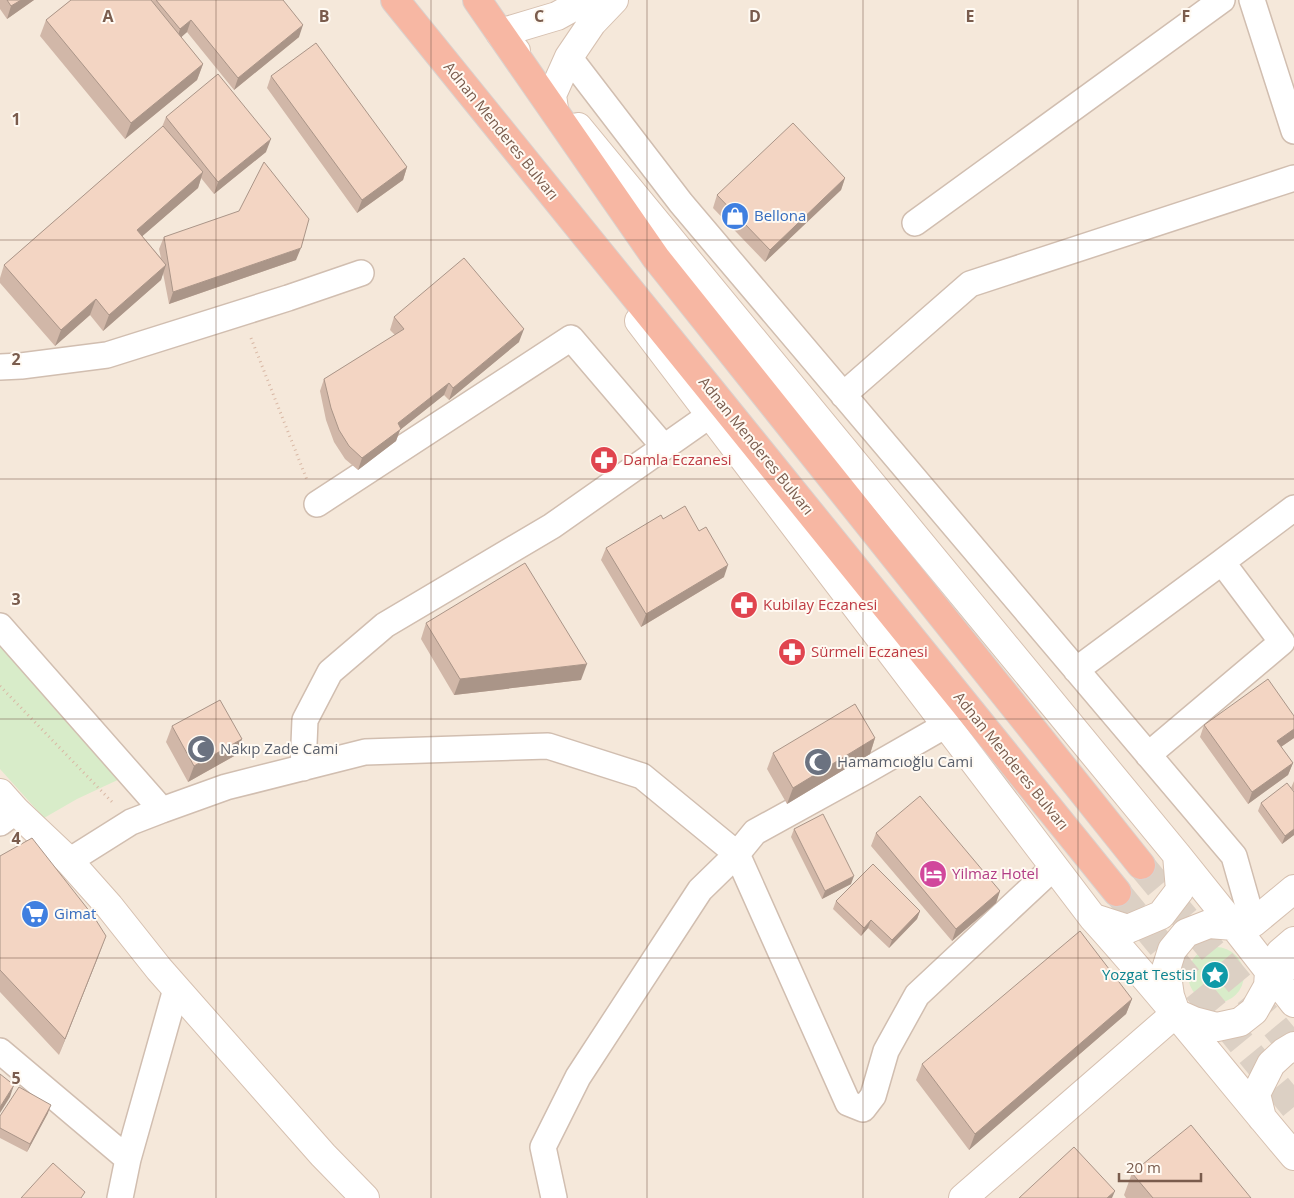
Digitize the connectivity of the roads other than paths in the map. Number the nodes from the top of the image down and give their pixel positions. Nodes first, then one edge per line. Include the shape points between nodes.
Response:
1 (395, 0) edge
2 (477, 0) edge
3 (586, 0) edge
4 (614, 0) edge
5 (1222, 0) edge
6 (1252, 0) edge
7 (500, 32) junction
8 (569, 57) junction
9 (553, 102) junction
10 (1294, 131) edge
11 (1294, 178) edge
12 (914, 223) dead end
13 (361, 273) dead end
14 (0, 367) edge
15 (843, 395) junction
16 (710, 414) junction
17 (664, 447) junction
18 (317, 504) road end
19 (1294, 508) edge
20 (1222, 562) junction
21 (0, 626) edge
22 (1076, 670) junction
23 (946, 725) junction
24 (1148, 754) junction
25 (303, 768) junction
26 (5, 809) edge
27 (162, 810) junction
28 (737, 854) junction
29 (1176, 855) junction
30 (69, 861) junction
31 (1141, 865) tunnel mouth
32 (1054, 867) junction
33 (1294, 889) edge
34 (1118, 892) tunnel mouth
35 (1093, 918) junction
36 (1244, 924) junction
37 (1284, 958) edge
38 (176, 989) junction
39 (1294, 1003) edge
40 (1176, 1013) junction
41 (1294, 1046) edge
42 (0, 1051) edge
43 (1262, 1118) junction
44 (1294, 1156) edge
45 (128, 1159) junction
46 (120, 1198) edge
47 (365, 1198) edge
48 (554, 1198) edge
49 (963, 1198) edge

1 - 16 street
1 - 34 highway, Adnan Menderes Bulvarı
2 - 7 highway
3 - 7 street via 557,16
4 - 8 street
5 - 12 street
6 - 10 street
7 - 9 highway
8 - 9 street
8 - 15 street via 681,203
9 - 29 street
9 - 31 highway via 656,258
11 - 15 street via 970,284
13 - 14 street via 107,356
15 - 22 street
16 - 17 street
16 - 23 street
17 - 18 street via 571,338
17 - 25 street via 552,526 385,625 330,672 305,720
19 - 20 street
20 - 22 street
20 - 24 street via 1282,642
21 - 27 street
22 - 24 street
23 - 28 street via 755,832
23 - 32 street
24 - 36 street via 1234,856
25 - 27 street via 226,788
25 - 28 street via 365,752 548,746 642,776
26 - 30 street
27 - 30 street via 131,822
28 - 32 street via 848,1103 863,1109 873,1096 886,1051 917,995
28 - 48 street via 700,890 578,1076 543,1147
29 - 35 street via 1180,890 1161,915 1128,929
29 - 36 street
30 - 38 street
32 - 35 street
33 - 36 street
35 - 40 street
36 - 37 street
36 - 40 street via 1209,924 1186,933 1172,950 1166,969
37 - 39 street
37 - 40 street via 1254,1011 1240,1022 1217,1027
38 - 45 street
38 - 47 street
40 - 43 street
40 - 49 street
41 - 43 street via 1271,1064 1256,1094
42 - 45 street
43 - 44 street
45 - 46 street

